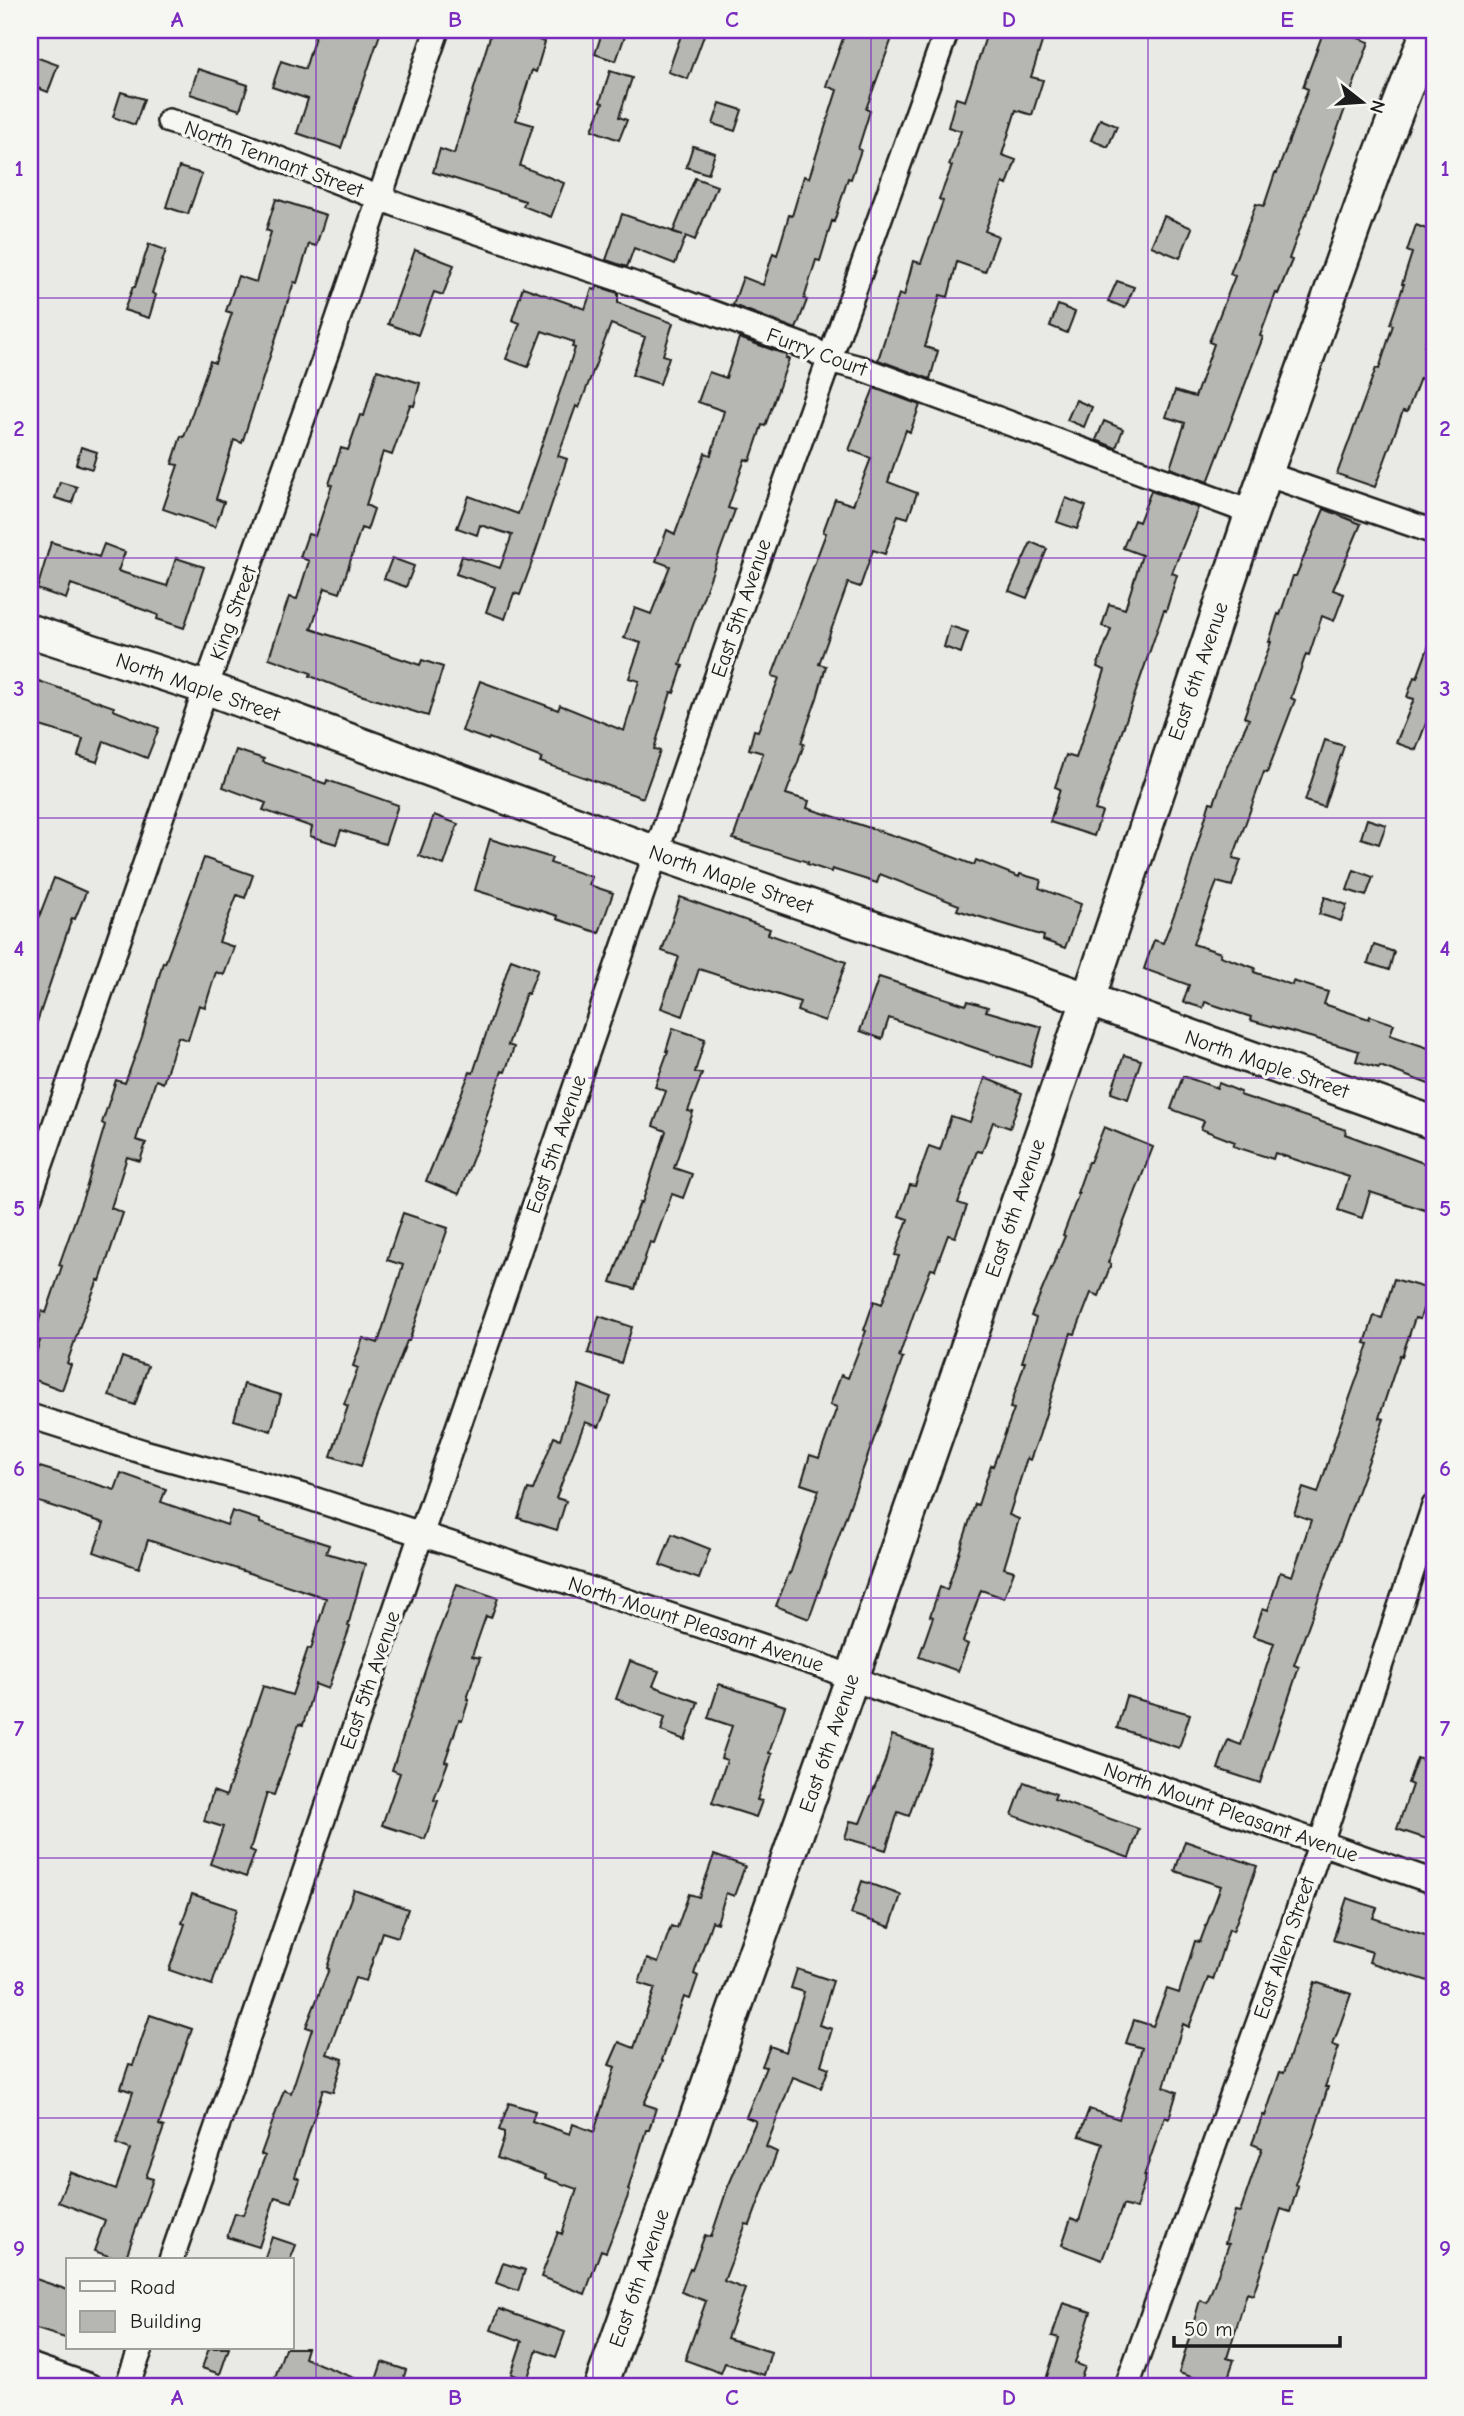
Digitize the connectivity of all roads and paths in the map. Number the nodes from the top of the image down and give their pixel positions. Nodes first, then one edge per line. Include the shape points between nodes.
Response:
1 (437, 30) edge
2 (947, 30) edge
3 (1428, 30) edge
4 (169, 121) dead end
5 (379, 198) junction
6 (829, 360) junction
7 (1265, 474) junction
8 (1251, 515) junction
9 (1434, 532) edge
10 (30, 631) edge
11 (207, 688) junction
12 (657, 853) junction
13 (1088, 1000) junction
14 (1434, 1123) edge
15 (30, 1196) edge
16 (30, 1416) edge
17 (1434, 1506) edge
18 (421, 1533) junction
19 (852, 1678) junction
20 (1321, 1842) junction
21 (1434, 1882) edge
22 (172, 2258) edge
23 (140, 2350) edge
24 (30, 2365) edge
25 (90, 2386) edge
26 (127, 2386) edge
27 (601, 2386) edge
28 (1127, 2386) edge

1 - 5 street, King Street
2 - 6 street, East 5th Avenue
3 - 7 street, East 6th Avenue
4 - 5 street, North Tennant Street
5 - 6 street, Furry Court via 634,284 814,350
5 - 11 street, King Street
6 - 8 street, Furry Court via 1049,436
6 - 12 street, East 5th Avenue
7 - 8 street, East 6th Avenue
7 - 9 street
8 - 13 street, East 6th Avenue
10 - 11 street, North Maple Street
11 - 12 street, North Maple Street
11 - 15 street, King Street
12 - 13 street, North Maple Street
12 - 18 street, East 5th Avenue
13 - 14 street, North Maple Street
13 - 19 street, East 6th Avenue
16 - 18 street, North Mount Pleasant Avenue
17 - 20 street, East Allen Street
18 - 19 street, North Mount Pleasant Avenue
18 - 22 street, East 5th Avenue
19 - 20 street, North Mount Pleasant Avenue
19 - 27 street, East 6th Avenue
20 - 21 street, North Mount Pleasant Avenue
20 - 28 street, East Allen Street
23 - 26 street
24 - 25 street

